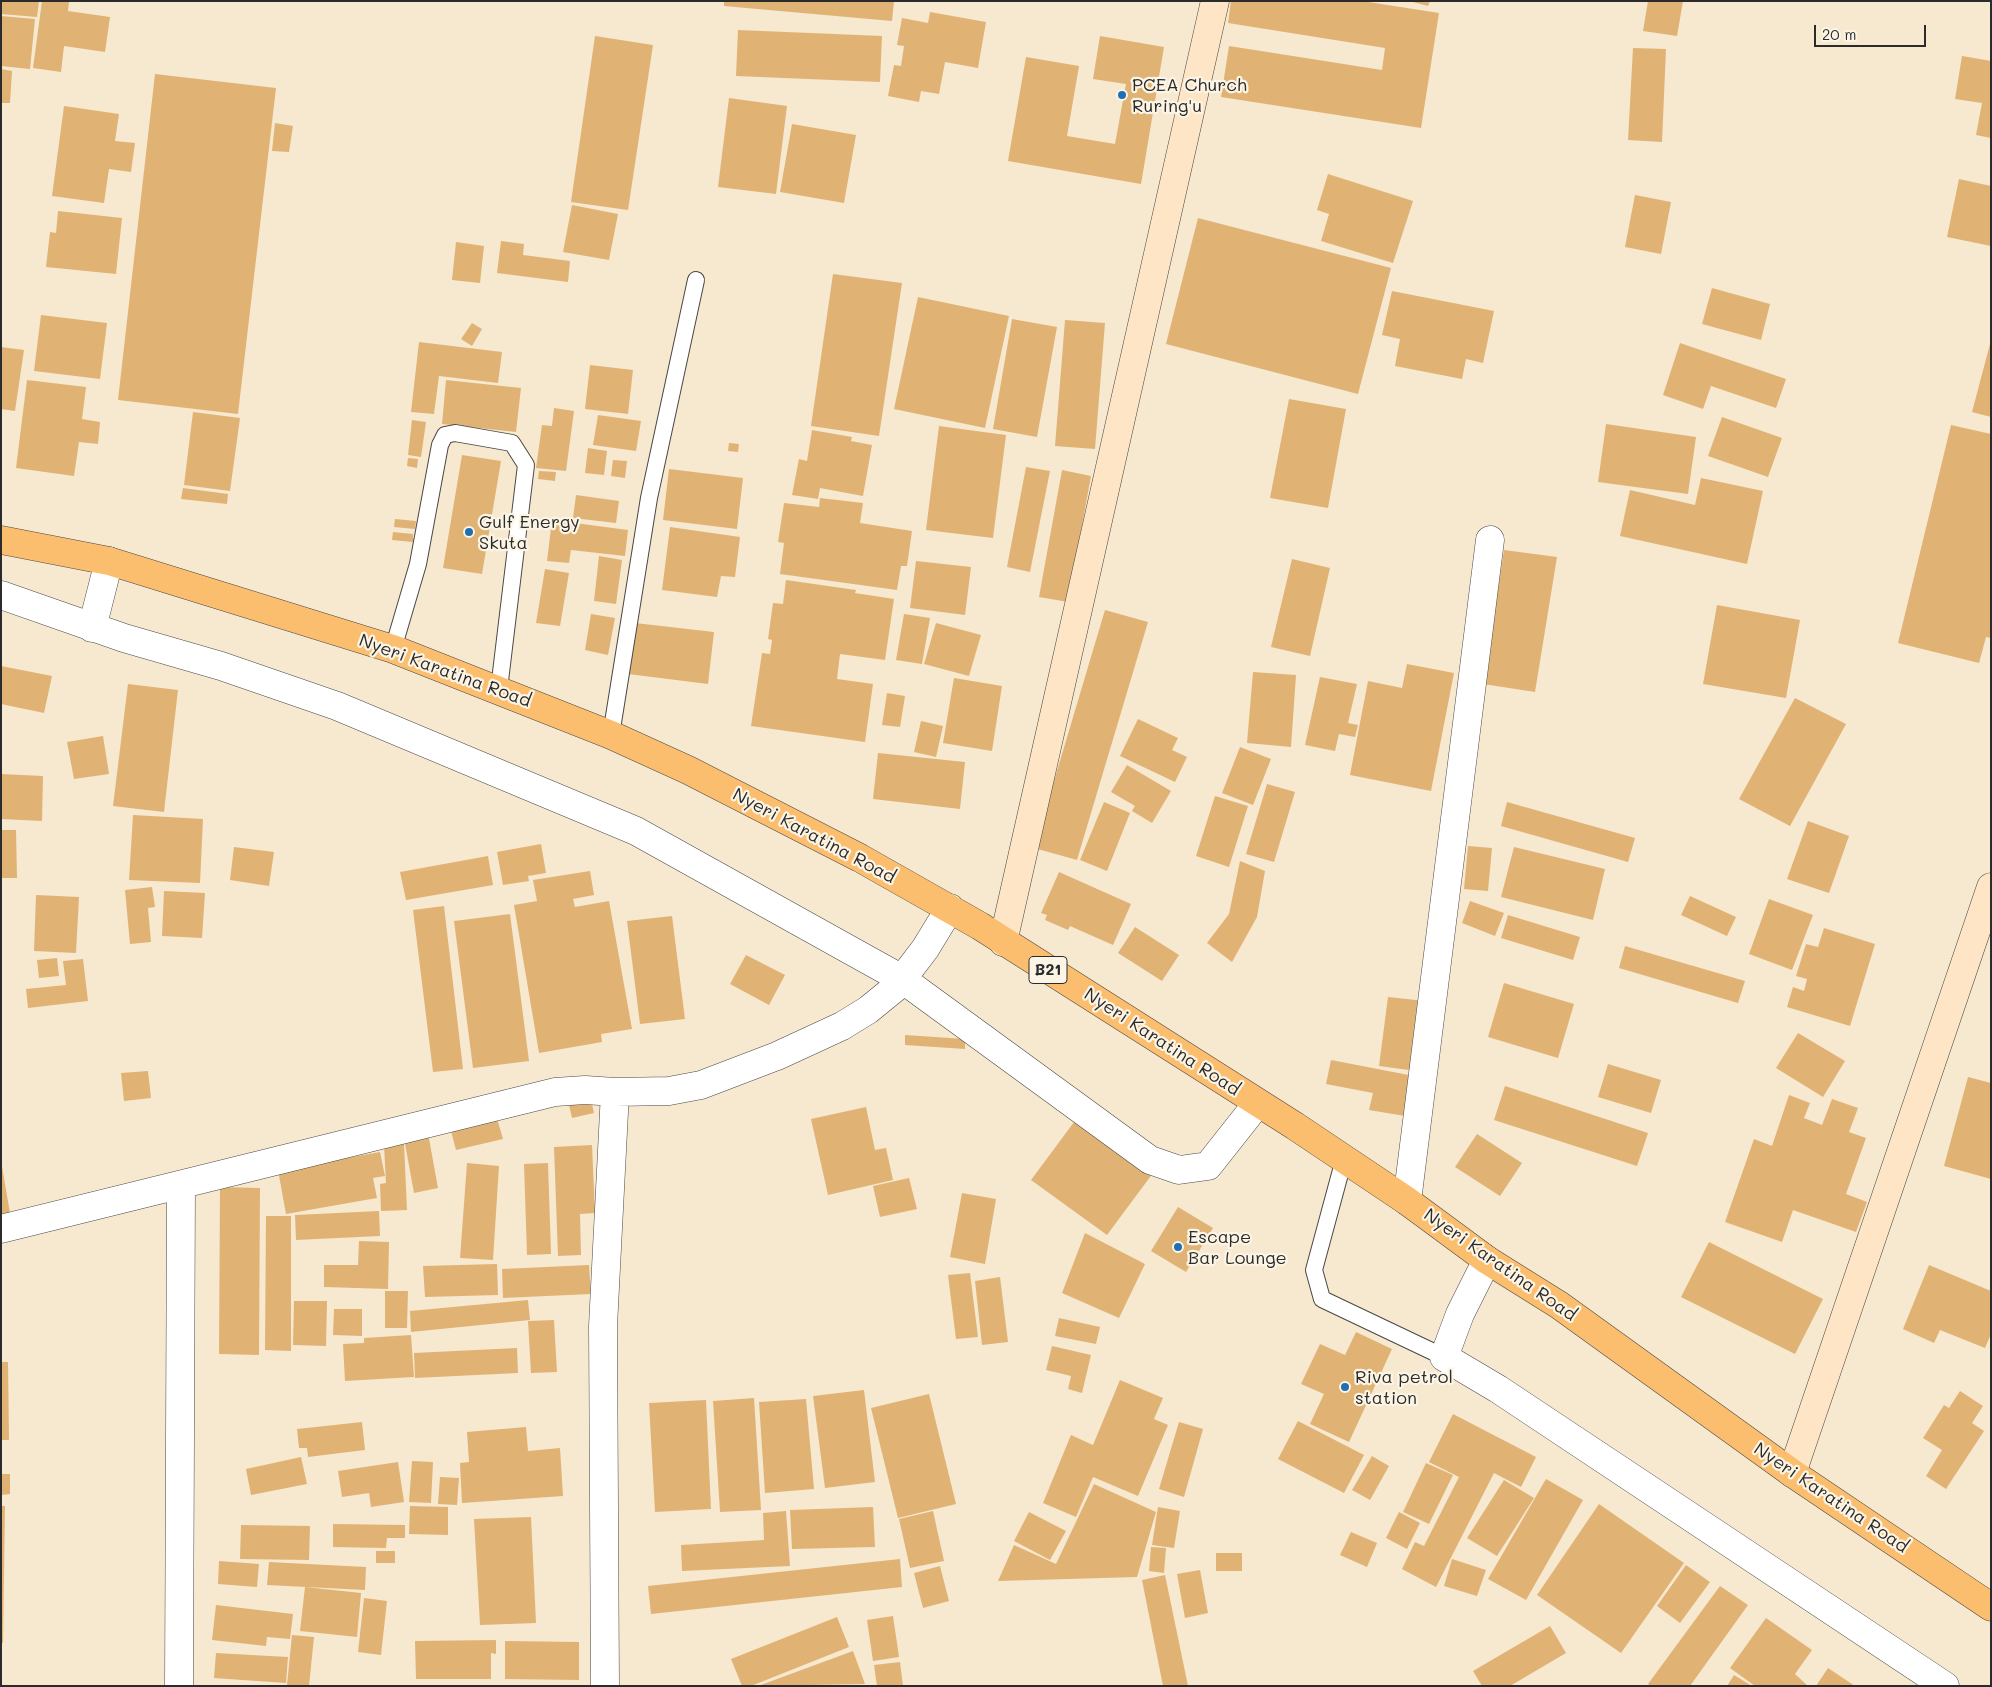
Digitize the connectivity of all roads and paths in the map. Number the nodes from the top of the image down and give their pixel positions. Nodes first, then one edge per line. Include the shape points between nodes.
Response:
1 (1215, 1) edge
2 (696, 280) dead end
3 (1, 540) edge
4 (1490, 540) dead end
5 (109, 561) junction
6 (1, 595) edge
7 (92, 628) junction
8 (393, 649) junction
9 (499, 689) junction
10 (611, 735) junction
11 (1991, 887) edge
12 (950, 908) junction
13 (1003, 942) junction
14 (902, 979) junction
15 (615, 1092) junction
16 (1257, 1104) junction
17 (1344, 1159) junction
18 (181, 1186) junction
19 (1407, 1201) junction
20 (1, 1229) edge
21 (1487, 1260) junction
22 (1444, 1357) junction
23 (1792, 1473) junction
24 (1991, 1607) edge
25 (179, 1686) edge
26 (606, 1686) edge
27 (1945, 1686) edge

1 - 13 street
2 - 10 lane via 649,498
3 - 5 highway, Nyeri Karatina Road / B21
4 - 19 street
5 - 7 street
5 - 8 highway, Nyeri Karatina Road / B21
6 - 7 street
7 - 14 street via 221,666 337,706 636,831
8 - 9 highway, Nyeri Karatina Road / B21
8 - 9 lane via 418,564 440,445 445,435 455,433 512,443 526,464
9 - 10 highway, Nyeri Karatina Road / B21
10 - 12 highway, Nyeri Karatina Road / B21 via 688,770 851,853
11 - 23 street
12 - 13 highway, Nyeri Karatina Road / B21
12 - 14 street
13 - 16 highway, Nyeri Karatina Road / B21
14 - 15 street via 868,1010 842,1026 777,1056 701,1085 669,1091
14 - 16 street via 1150,1160 1179,1170 1208,1166
15 - 18 street via 555,1092
15 - 26 street via 603,1326
16 - 17 highway, Nyeri Karatina Road / B21
17 - 19 highway, Nyeri Karatina Road / B21
17 - 22 lane via 1314,1270 1322,1299
18 - 20 street
18 - 25 street
19 - 21 highway, Nyeri Karatina Road / B21
21 - 22 street via 1460,1314
21 - 23 highway, Nyeri Karatina Road / B21 via 1559,1305
22 - 27 street via 1498,1389
23 - 24 highway, Nyeri Karatina Road / B21

